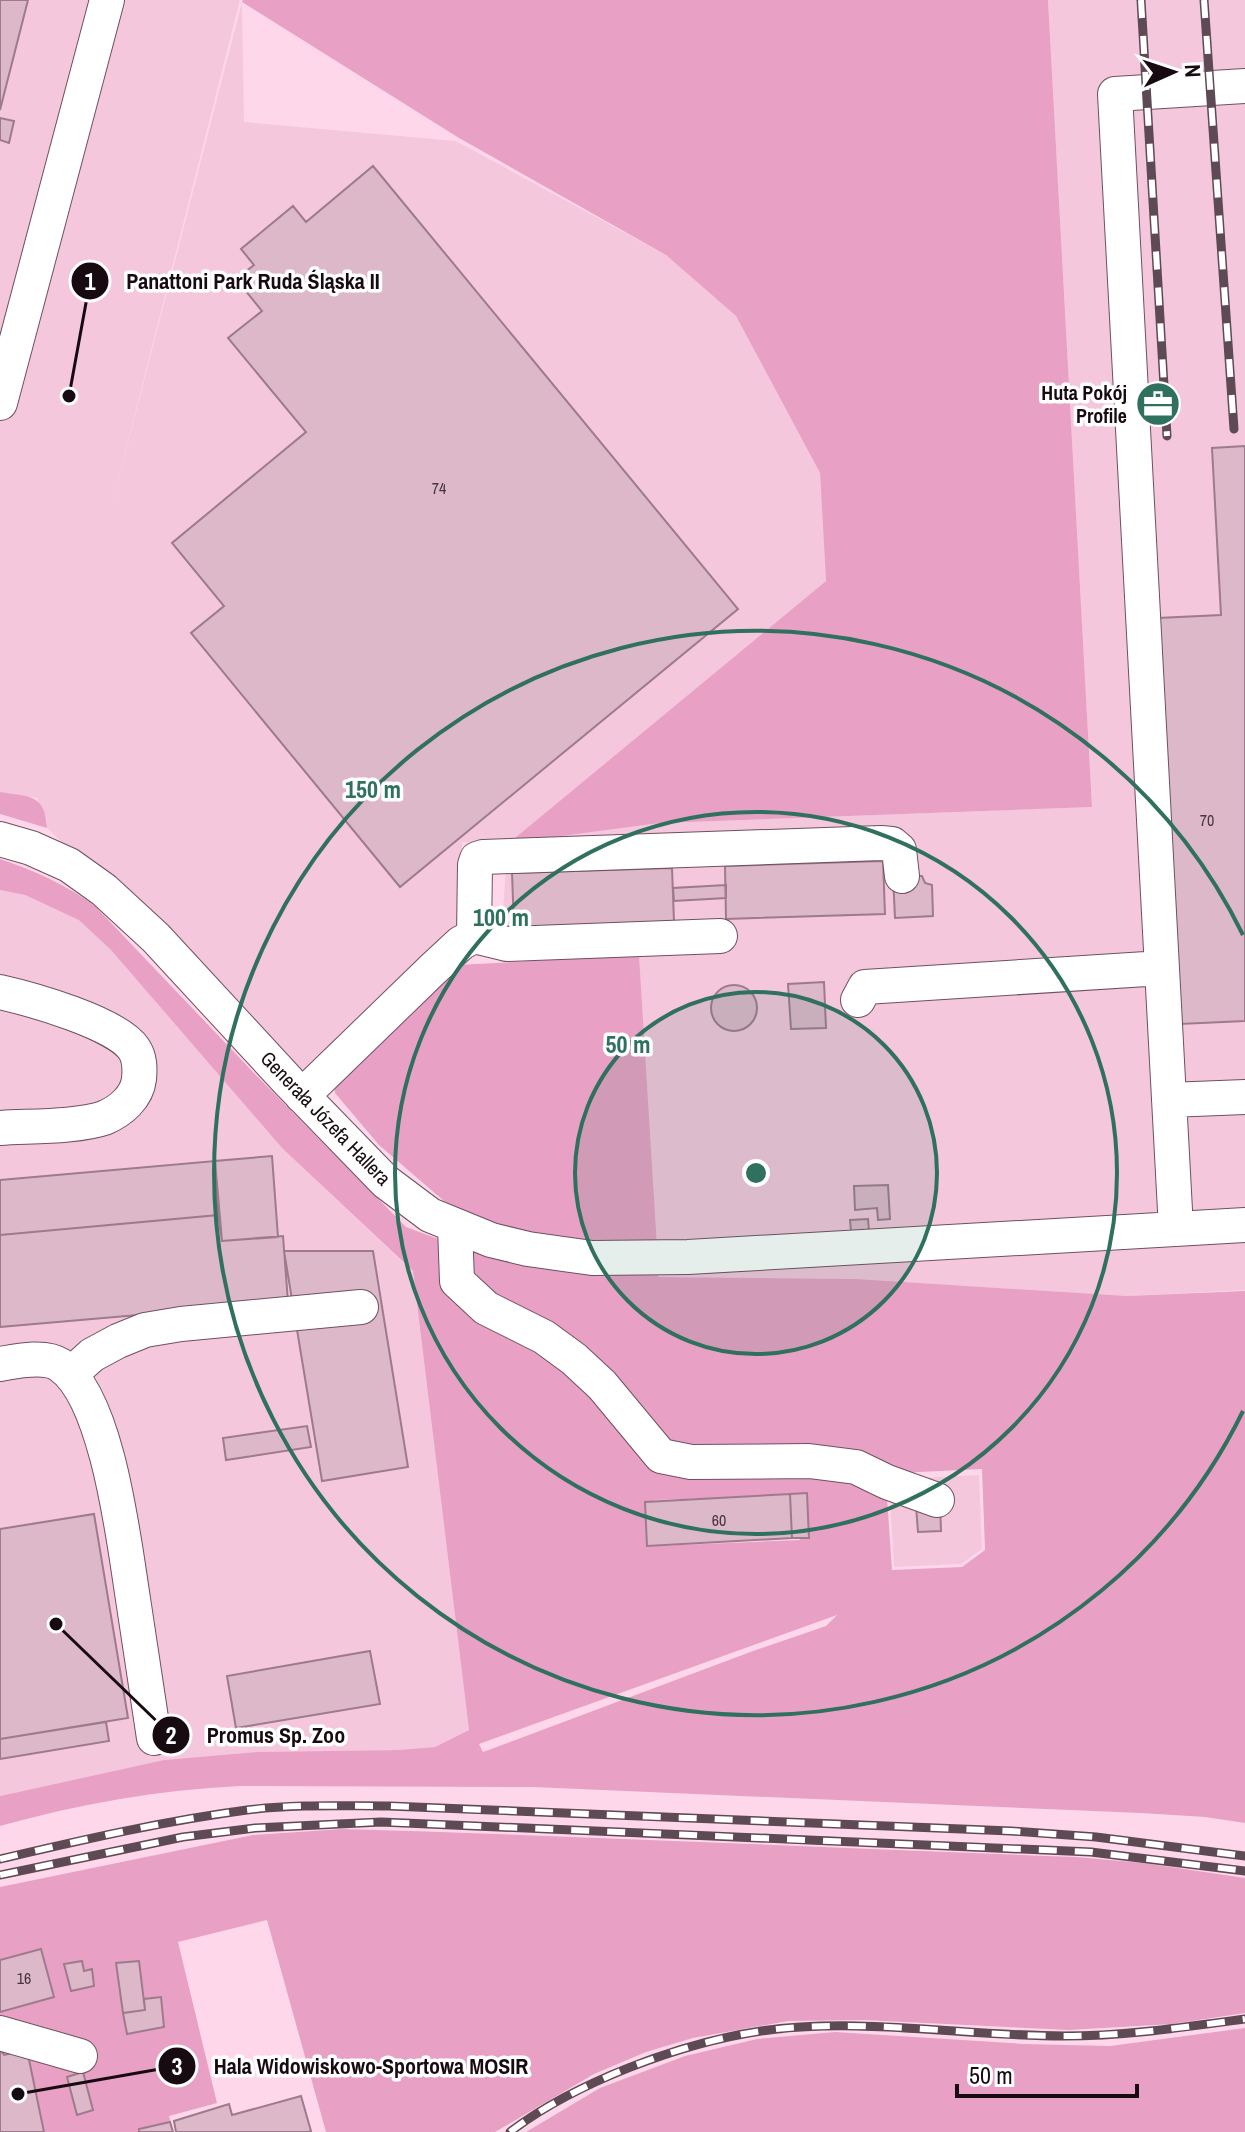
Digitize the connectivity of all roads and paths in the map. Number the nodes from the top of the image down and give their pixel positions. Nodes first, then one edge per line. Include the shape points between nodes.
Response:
1 (107, 0) edge
2 (1245, 86) edge
3 (0, 403) edge
4 (0, 839) edge
5 (902, 876) dead end
6 (474, 936) junction
7 (720, 936) dead end
8 (1162, 968) junction
9 (0, 992) edge
10 (858, 1000) dead end
11 (302, 1096) junction
12 (1245, 1097) edge
13 (1169, 1100) junction
14 (0, 1128) edge
15 (1245, 1225) edge
16 (455, 1226) junction
17 (1176, 1229) junction
18 (361, 1307) dead end
19 (0, 1364) edge
20 (71, 1374) junction
21 (937, 1500) dead end
22 (154, 1738) dead end
23 (0, 2033) edge
24 (80, 2056) dead end

1 - 3 street
2 - 8 street via 1115,94
4 - 11 street, Generała Józefa Hallera via 69,865 104,890 156,938
5 - 6 street via 899,850 881,843 483,857 475,865
6 - 7 street via 507,944
6 - 11 street
8 - 10 street via 865,987
8 - 13 street
9 - 14 street via 109,1030 128,1042 140,1064 131,1100 104,1117
11 - 16 street, Generała Józefa Hallera via 386,1182 430,1215
12 - 13 street
13 - 17 street
15 - 17 street, Generała Józefa Hallera
16 - 17 street, Generała Józefa Hallera via 528,1249 592,1258
16 - 21 street via 457,1281 486,1308 574,1359 661,1456 691,1462 809,1461 856,1467
18 - 20 street via 145,1330 92,1355
19 - 20 street via 56,1362
20 - 22 street via 90,1405 115,1487
23 - 24 street

